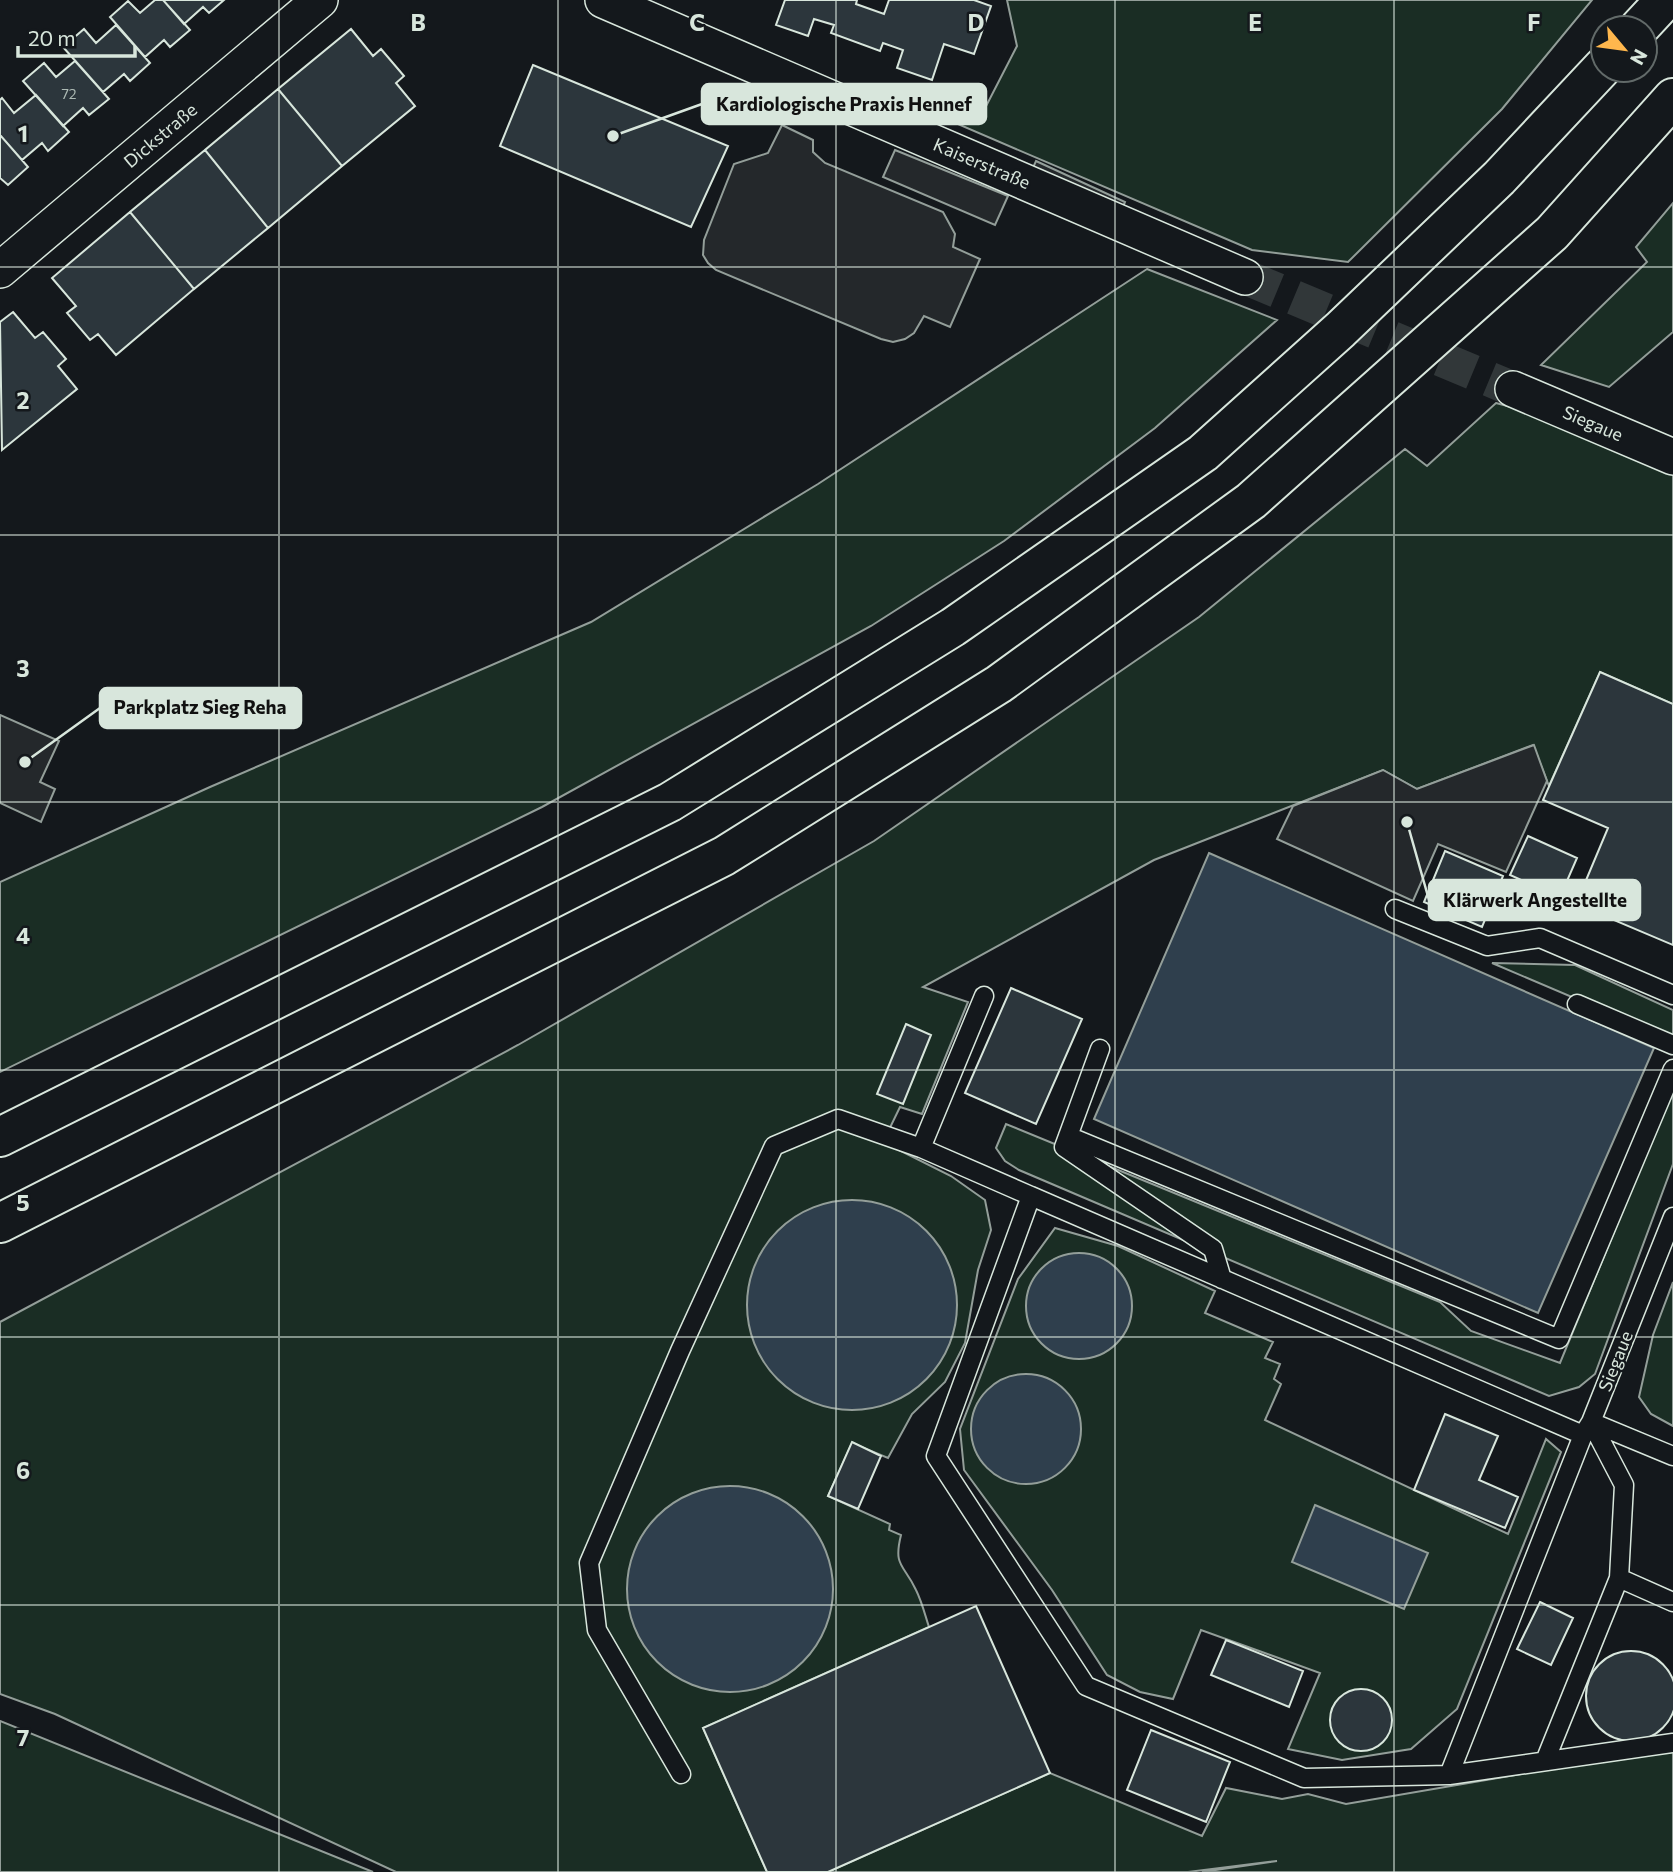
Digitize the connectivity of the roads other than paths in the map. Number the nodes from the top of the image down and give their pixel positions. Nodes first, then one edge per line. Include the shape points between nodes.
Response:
1 (320, 0) edge
2 (603, 0) edge
3 (1665, 0) edge
4 (1652, 14) edge
5 (1589, 82) edge
6 (1673, 98) edge
7 (3, 261) edge
8 (1245, 276) tunnel mouth
9 (1513, 389) tunnel mouth
10 (1673, 457) edge
11 (1395, 909) dead end
12 (1673, 995) edge
13 (984, 996) dead end
14 (1577, 1003) dead end
15 (1673, 1045) edge
16 (1100, 1049) dead end
17 (1673, 1069) edge
18 (1068, 1136) junction
19 (0, 1138) edge
20 (921, 1148) junction
21 (1031, 1196) junction
22 (1673, 1217) edge
23 (0, 1223) edge
24 (1222, 1279) junction
25 (1587, 1428) junction
26 (1673, 1456) edge
27 (1619, 1578) junction
28 (1673, 1602) edge
29 (1673, 1743) edge
30 (1545, 1761) junction
31 (681, 1774) dead end
32 (1449, 1775) junction

1 - 7 street, Dickstraße
2 - 8 street, Kaiserstraße
3 - 4 highway
5 - 19 highway via 1499,178 1340,331 1203,453 953,627 670,802
6 - 23 highway via 1552,233 1261,492 999,684 723,856
9 - 10 street, Siegaue
11 - 12 lane via 1487,946 1539,938
13 - 20 lane
14 - 15 lane
16 - 18 lane
17 - 18 lane via 1559,1339
18 - 24 lane via 1064,1147 1213,1249
20 - 21 lane
20 - 31 lane via 838,1119 774,1146 589,1563 597,1630
21 - 24 lane
21 - 32 lane via 936,1456 1086,1686 1304,1778
22 - 25 lane, Siegaue
24 - 25 lane
25 - 26 lane
25 - 27 lane via 1624,1485
25 - 32 lane, Siegaue
27 - 28 lane
27 - 30 lane
29 - 30 lane
30 - 32 lane

